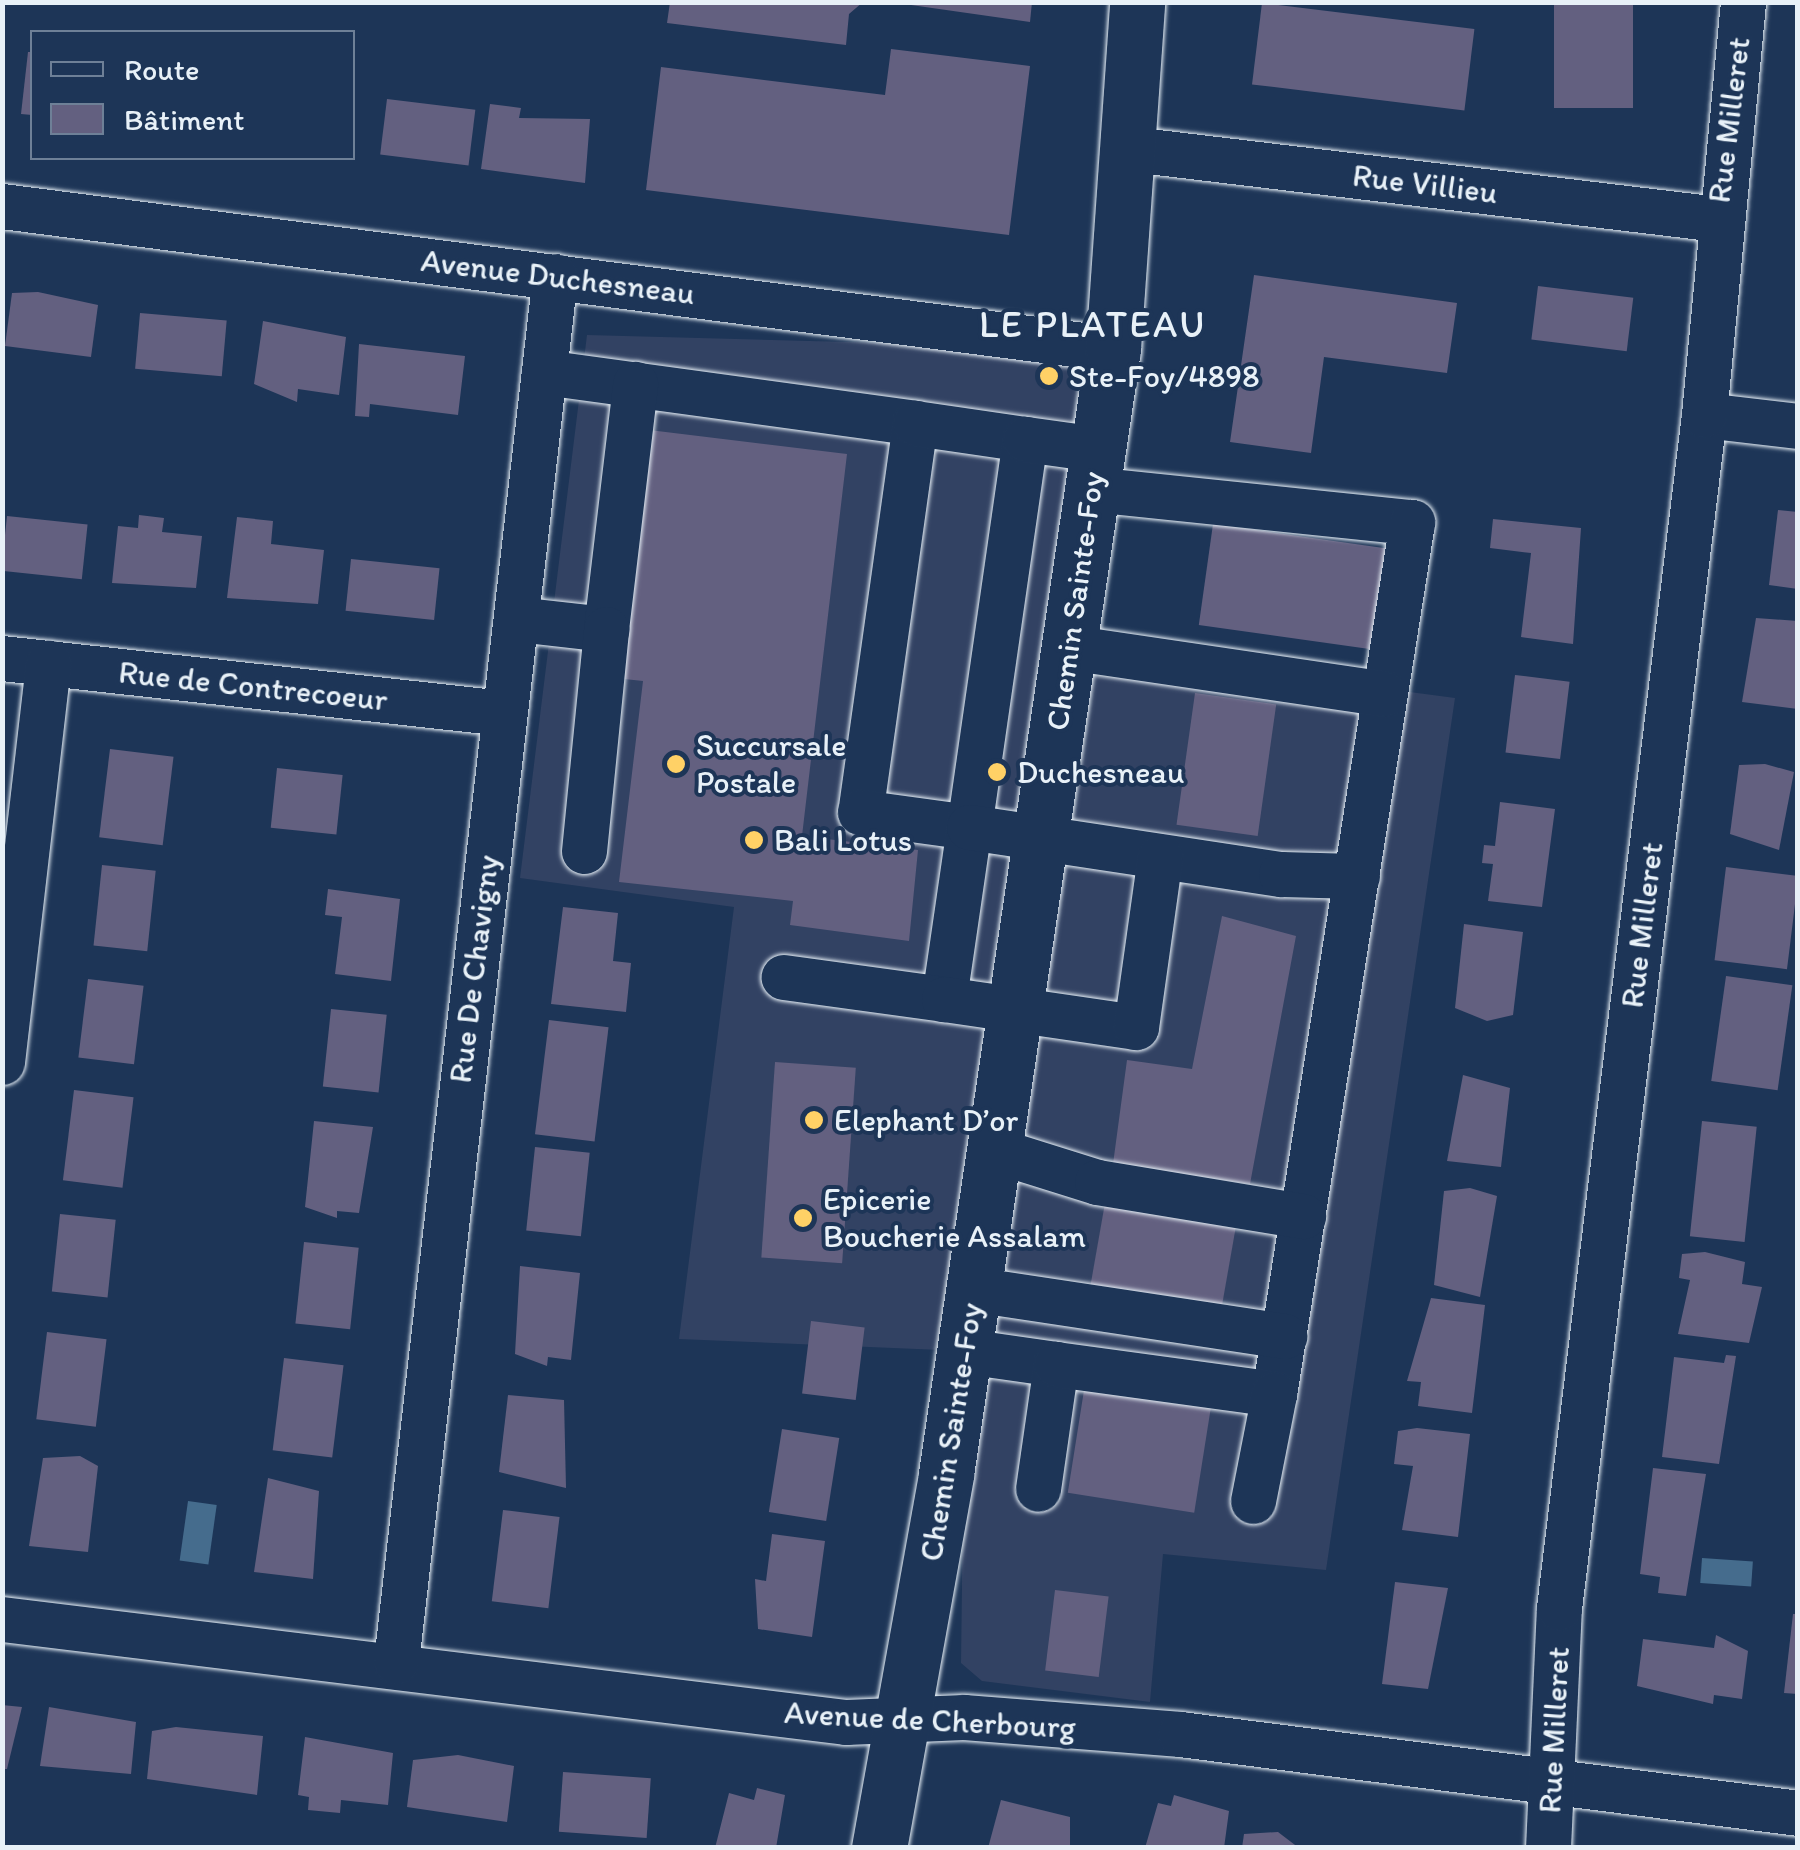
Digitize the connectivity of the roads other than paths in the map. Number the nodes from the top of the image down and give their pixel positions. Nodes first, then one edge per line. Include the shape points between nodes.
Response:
1 (1138, 2) edge
2 (1743, 2) edge
3 (1132, 148) junction
4 (2, 206) edge
5 (1718, 219) junction
6 (555, 276) junction
7 (1114, 349) junction
8 (544, 372) junction
9 (635, 384) junction
10 (1704, 415) junction
11 (915, 422) junction
12 (1798, 426) edge
13 (1025, 438) junction
14 (1094, 469) junction
15 (517, 619) junction
16 (606, 629) junction
17 (1068, 647) junction
18 (2, 658) edge
19 (48, 663) junction
20 (1385, 694) junction
21 (504, 713) junction
22 (969, 827) junction
23 (1042, 841) junction
24 (584, 851) dead end
25 (1160, 857) junction
26 (1356, 876) junction
27 (784, 977) dead end
28 (944, 999) junction
29 (1015, 1008) junction
30 (2, 1062) edge
31 (995, 1150) junction
32 (1302, 1216) junction
33 (974, 1289) junction
34 (1284, 1336) junction
35 (965, 1351) junction
36 (1056, 1364) junction
37 (1274, 1394) junction
38 (1038, 1490) dead end
39 (1253, 1500) dead end
40 (2, 1619) edge
41 (396, 1662) junction
42 (905, 1717) junction
43 (1552, 1785) junction
44 (1798, 1813) edge
45 (878, 1848) edge
46 (1548, 1848) edge

1 - 3 main road, Chemin Sainte-Foy
2 - 5 street, Rue Milleret
3 - 5 street, Rue Villieu
3 - 7 main road, Chemin Sainte-Foy
4 - 6 street, Avenue Duchesneau
5 - 10 street, Rue Milleret
6 - 7 street, Avenue Duchesneau
6 - 8 street, Rue De Chavigny
7 - 14 main road, Chemin Sainte-Foy
8 - 9 street
8 - 15 street, Rue De Chavigny
9 - 11 street
9 - 16 street
10 - 12 street
10 - 43 street, Rue Milleret via 1559,1608
11 - 13 street
11 - 22 street via 860,812
13 - 14 street
13 - 22 street
14 - 17 main road, Chemin Sainte-Foy
14 - 20 street via 1412,522
15 - 16 street
15 - 21 street, Rue De Chavigny
16 - 24 street
17 - 20 street
17 - 23 main road, Chemin Sainte-Foy
18 - 19 street, Rue de Contrecoeur
19 - 21 street, Rue de Contrecoeur
19 - 30 street
20 - 26 street
21 - 41 street, Rue De Chavigny
22 - 23 street
22 - 28 street
23 - 25 street
23 - 29 main road, Chemin Sainte-Foy
25 - 26 street
25 - 29 street via 1136,1027
26 - 32 street
27 - 28 street
28 - 29 street
29 - 31 main road, Chemin Sainte-Foy
31 - 32 street via 1097,1182
31 - 33 main road, Chemin Sainte-Foy
32 - 34 street
33 - 34 street
33 - 35 main road, Chemin Sainte-Foy
34 - 37 street
35 - 36 street
35 - 42 main road, Chemin Sainte-Foy
36 - 37 street
36 - 38 street
37 - 39 street
40 - 41 street, Avenue de Cherbourg
41 - 42 street, Avenue de Cherbourg via 826,1720
42 - 43 street, Avenue de Cherbourg via 1180,1734
42 - 45 main road, Chemin Sainte-Foy
43 - 44 street, Avenue de Cherbourg
43 - 46 street, Rue Milleret

